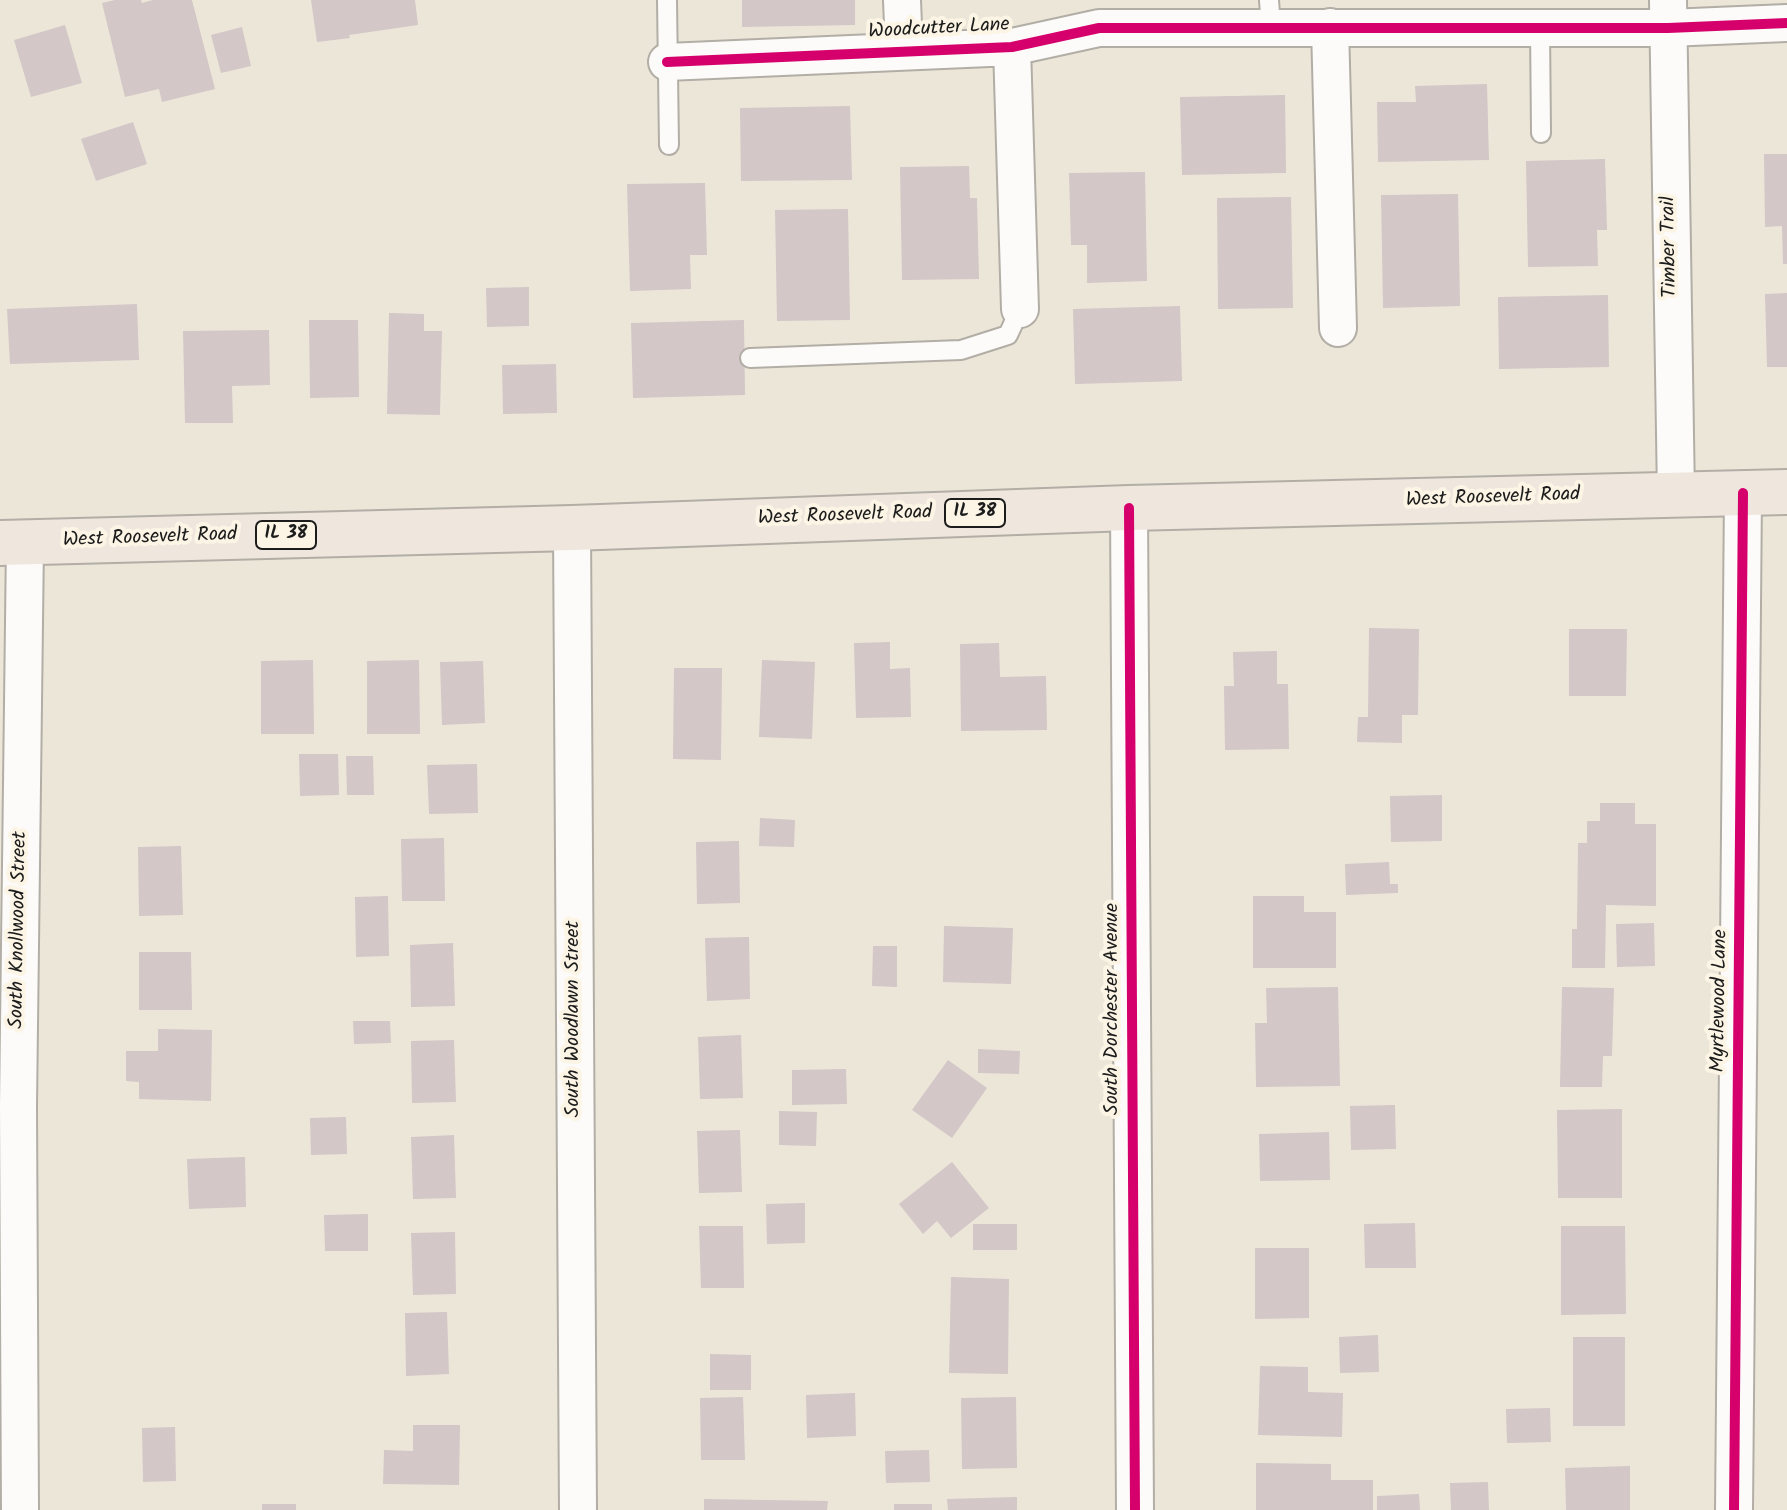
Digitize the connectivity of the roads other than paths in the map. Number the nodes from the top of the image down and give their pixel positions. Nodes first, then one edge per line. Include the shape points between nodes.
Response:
1 (667, 0) edge
2 (902, 0) edge
3 (1270, 14) edge
4 (1668, 14) edge
5 (1787, 23) edge
6 (1330, 27) junction
7 (1540, 28) junction
8 (1012, 47) junction
9 (904, 50) junction
10 (667, 62) junction
11 (1541, 133) dead end
12 (669, 145) dead end
13 (1020, 309) joint
14 (1338, 328) dead end
15 (750, 358) dead end
16 (1787, 492) edge
17 (1743, 493) junction
18 (1676, 495) junction
19 (1129, 508) junction
20 (572, 528) junction
21 (12, 542) edge
22 (20, 1510) edge
23 (578, 1510) edge
24 (1135, 1510) edge
25 (1734, 1510) edge

1 - 10 lane
2 - 9 street, Woodcutter Lane
3 - 6 street, Woodcutter Lane
3 - 8 street, Woodcutter Lane via 1099,28
4 - 5 street, Woodcutter Lane
4 - 7 street, Woodcutter Lane
4 - 18 street, Timber Trail
6 - 7 street, Woodcutter Lane
6 - 14 street
7 - 11 lane
8 - 9 street, Woodcutter Lane
8 - 13 street, Woodcutter Lane
9 - 10 street, Woodcutter Lane
10 - 12 lane
13 - 15 lane via 1008,335 961,350
16 - 17 main road, West Roosevelt Road / IL 38
17 - 18 main road, West Roosevelt Road / IL 38
17 - 25 street, Myrtlewood Lane
18 - 19 main road, West Roosevelt Road / IL 38
19 - 20 main road, West Roosevelt Road / IL 38
19 - 24 street, South Dorchester Avenue
20 - 21 main road, West Roosevelt Road / IL 38
20 - 23 street, South Woodlawn Street
21 - 22 street, South Knollwood Street

